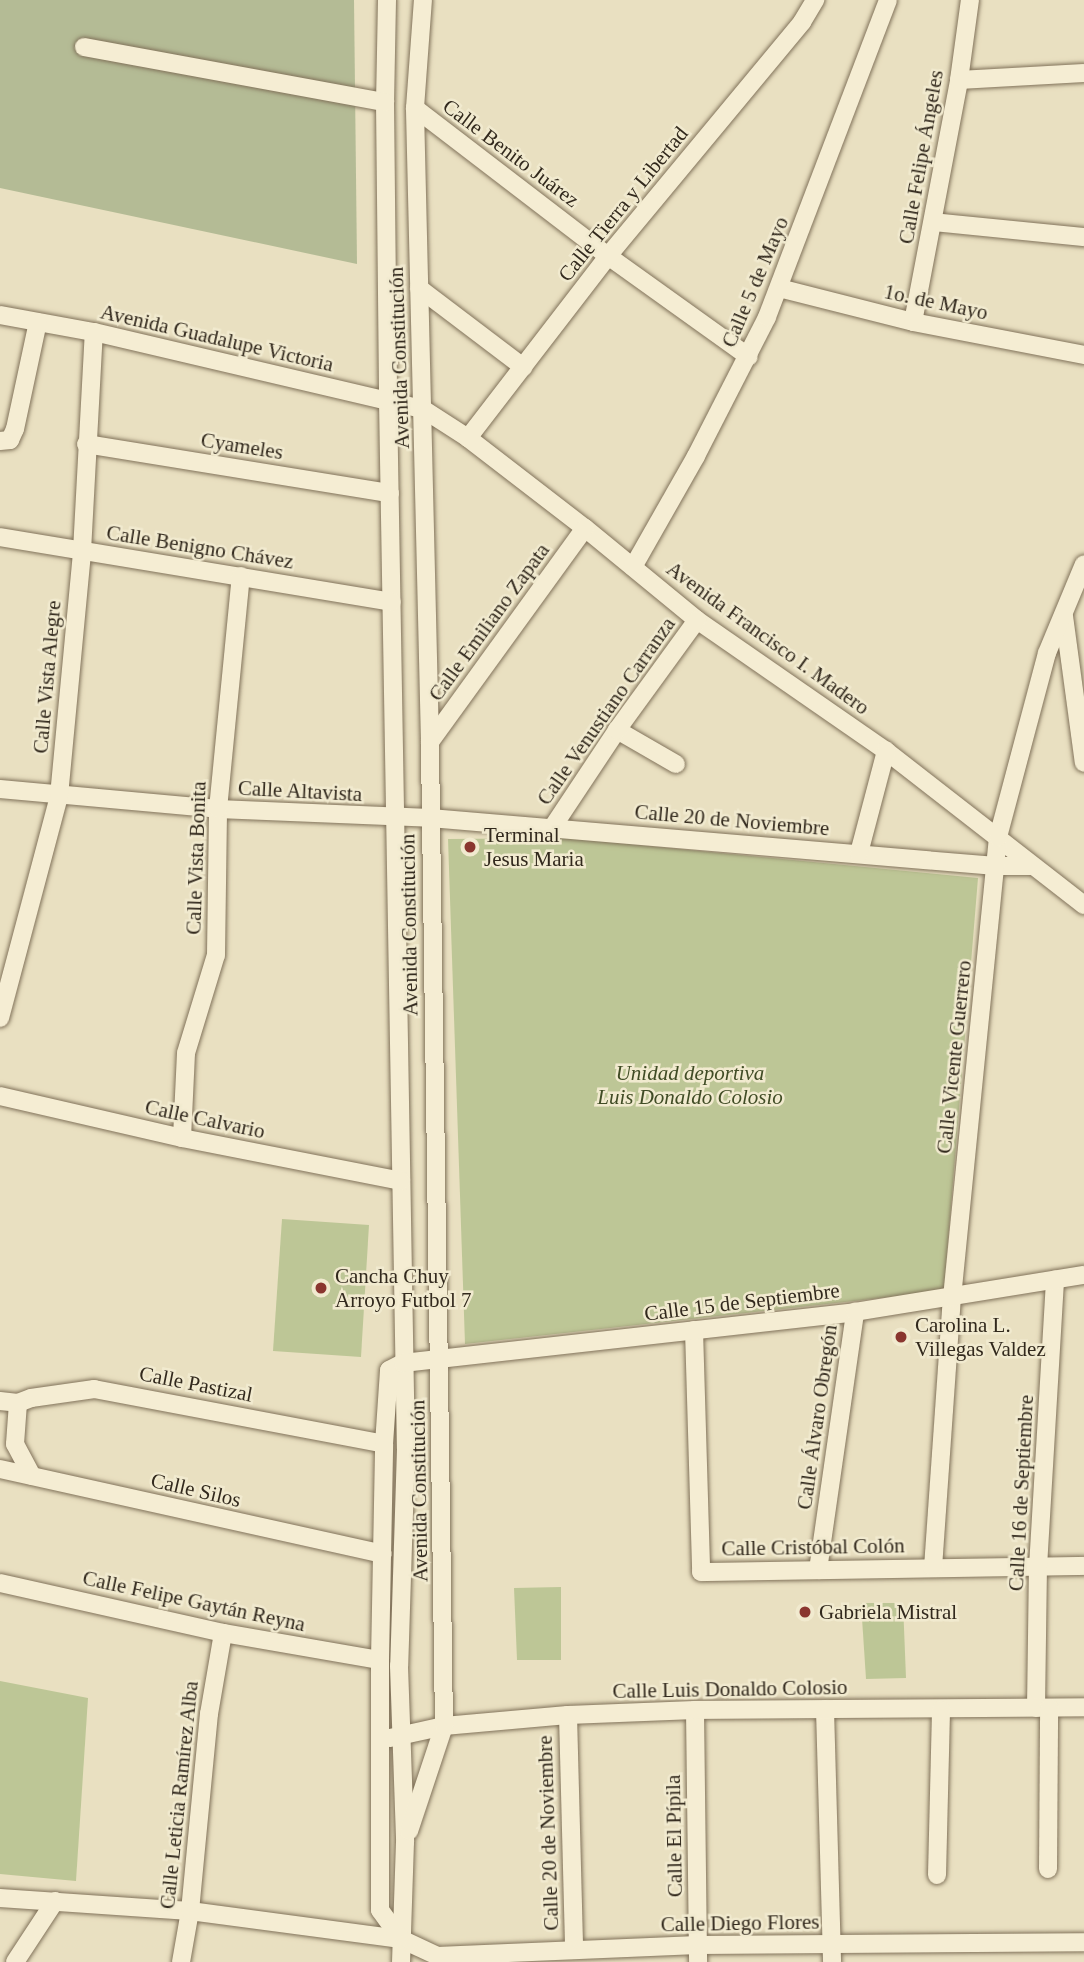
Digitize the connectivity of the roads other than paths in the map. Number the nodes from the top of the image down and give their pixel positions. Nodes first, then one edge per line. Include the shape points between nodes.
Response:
1 (387, 0) edge
2 (423, 0) edge
3 (815, 0) edge
4 (888, 0) edge
5 (970, 0) edge
6 (84, 47) dead end
7 (1084, 73) edge
8 (959, 80) junction
9 (385, 102) junction
10 (415, 108) junction
11 (933, 222) junction
12 (1084, 237) edge
13 (608, 256) junction
14 (419, 288) junction
15 (779, 288) junction
16 (0, 315) edge
17 (38, 322) junction
18 (913, 322) junction
19 (94, 332) junction
20 (1084, 355) edge
21 (749, 357) junction
22 (523, 367) junction
23 (388, 400) junction
24 (423, 409) junction
25 (468, 438) junction
26 (0, 442) edge
27 (86, 444) junction
28 (390, 493) junction
29 (585, 528) junction
30 (0, 537) edge
31 (82, 551) junction
32 (1084, 564) edge
33 (633, 567) junction
34 (241, 576) junction
35 (392, 602) junction
36 (1063, 616) junction
37 (697, 620) junction
38 (617, 730) junction
39 (430, 742) junction
40 (886, 751) junction
41 (1084, 763) edge
42 (677, 764) dead end
43 (0, 789) edge
44 (59, 796) junction
45 (218, 809) junction
46 (430, 818) junction
47 (396, 819) junction
48 (552, 828) junction
49 (998, 837) junction
50 (859, 853) junction
51 (996, 866) junction
52 (1031, 866) junction
53 (1084, 905) edge
54 (1, 1011) edge
55 (0, 1096) edge
56 (182, 1138) junction
57 (401, 1181) junction
58 (1084, 1275) edge
59 (1055, 1280) junction
60 (953, 1298) junction
61 (855, 1312) junction
62 (694, 1330) junction
63 (440, 1359) junction
64 (403, 1363) junction
65 (0, 1401) edge
66 (18, 1403) junction
67 (384, 1444) junction
68 (0, 1469) edge
69 (32, 1476) junction
70 (383, 1554) junction
71 (1084, 1566) edge
72 (1038, 1567) junction
73 (933, 1568) junction
74 (818, 1570) junction
75 (0, 1583) edge
76 (223, 1633) junction
77 (380, 1660) junction
78 (1084, 1707) edge
79 (1042, 1708) junction
80 (825, 1709) junction
81 (695, 1710) junction
82 (941, 1710) junction
83 (568, 1716) junction
84 (444, 1726) junction
85 (399, 1735) junction
86 (380, 1741) junction
87 (405, 1842) junction
88 (1048, 1869) dead end
89 (937, 1875) dead end
90 (0, 1898) edge
91 (55, 1901) junction
92 (190, 1911) junction
93 (401, 1939) junction
94 (1084, 1942) edge
95 (574, 1950) junction
96 (832, 1953) edge
97 (698, 1954) edge
98 (437, 1959) edge
99 (15, 1962) edge
100 (181, 1962) edge
101 (401, 1962) edge

1 - 9 street, Avenida Constitución
2 - 10 street, Avenida Constitución
3 - 13 street, Calle Tierra y Libertad via 802,22
4 - 15 street, Calle 5 de Mayo
5 - 8 street, Calle Felipe Ángeles
6 - 9 street
7 - 8 street
8 - 11 street, Calle Felipe Ángeles
9 - 23 street, Avenida Constitución
10 - 13 street, Calle Benito Juárez
10 - 14 street, Avenida Constitución
11 - 12 street
11 - 18 street, Calle Felipe Ángeles
13 - 21 street, Calle Benito Juárez
13 - 22 street, Calle Tierra y Libertad
14 - 22 street
14 - 24 street, Avenida Constitución
15 - 18 street, 1o. de Mayo
15 - 21 street, Calle 5 de Mayo
16 - 17 street, Avenida Guadalupe Victoria
17 - 19 street, Avenida Guadalupe Victoria
17 - 26 street via 15,429 10,440
18 - 20 street, 1o. de Mayo
19 - 23 street, Avenida Guadalupe Victoria
19 - 27 street, Calle Vista Alegre
21 - 33 street, Calle 5 de Mayo
22 - 25 street, Calle Tierra y Libertad
23 - 24 street, Avenida Guadalupe Victoria
23 - 28 street, Avenida Constitución
24 - 25 street, Avenida Francisco I. Madero
24 - 39 street, Avenida Constitución
25 - 29 street, Avenida Francisco I. Madero
27 - 28 street, Cyameles
27 - 31 street, Calle Vista Alegre
28 - 35 street, Avenida Constitución
29 - 33 street, Avenida Francisco I. Madero
29 - 39 street, Calle Emiliano Zapata
30 - 31 street, Calle Benigno Chávez
31 - 34 street, Calle Benigno Chávez
31 - 44 street, Calle Vista Alegre
32 - 36 street, Calle Vicente Guerrero
33 - 37 street, Avenida Francisco I. Madero
34 - 35 street, Calle Benigno Chávez
34 - 45 street, Calle Vista Bonita
35 - 47 street, Avenida Constitución
36 - 41 street
36 - 49 street, Calle Vicente Guerrero via 1047,653
37 - 38 street, Calle Venustiano Carranza
37 - 40 street, Avenida Francisco I. Madero
38 - 42 street
38 - 48 street, Calle Venustiano Carranza
39 - 46 street, Avenida Constitución
40 - 49 street, Avenida Francisco I. Madero
40 - 50 street
43 - 44 street, Calle Altavista
44 - 45 street, Calle Altavista
44 - 54 street, Calle Vista Alegre
45 - 47 street, Calle Altavista
45 - 56 street, Calle Vista Bonita via 216,955 186,1053
46 - 47 street, Calle Altavista
46 - 48 street, Calle 20 de Noviembre
46 - 63 street, Avenida Constitución
47 - 57 street, Avenida Constitución
48 - 50 street, Calle 20 de Noviembre
49 - 51 street, Calle Vicente Guerrero
49 - 52 street, Avenida Francisco I. Madero
50 - 51 street, Calle 20 de Noviembre
51 - 52 street, Calle 20 de Noviembre
51 - 60 street, Calle Vicente Guerrero
52 - 53 street, Avenida Francisco I. Madero
55 - 56 street, Calle Calvario
56 - 57 street, Calle Calvario
57 - 64 street, Avenida Constitución
58 - 59 street, Calle 15 de Septiembre
59 - 60 street, Calle 15 de Septiembre
59 - 72 street, Calle 16 de Septiembre
60 - 61 street, Calle 15 de Septiembre
60 - 73 street, Calle Vicente Guerrero
61 - 62 street, Calle 15 de Septiembre
61 - 74 street, Calle Álvaro Obregón
62 - 63 street, Calle 15 de Septiembre
62 - 74 street, Calle Cristóbal Colón via 701,1572
63 - 64 street, Calle 15 de Septiembre
63 - 84 street, Avenida Constitución
64 - 67 street via 389,1370
64 - 85 street, Avenida Constitución via 406,1449
65 - 66 street, Calle Pastizal
66 - 67 street, Calle Pastizal via 94,1389
66 - 69 street via 15,1444
67 - 70 street
68 - 69 street, Calle Silos
69 - 70 street, Calle Silos
70 - 77 street
71 - 72 street, Calle Cristóbal Colón
72 - 73 street, Calle Cristóbal Colón
72 - 79 street, Calle 16 de Septiembre
73 - 74 street, Calle Cristóbal Colón
75 - 76 street, Calle Felipe Gaytán Reyna
76 - 77 street, Calle Felipe Gaytán Reyna
76 - 92 street, Calle Leticia Ramírez Alba via 209,1714
77 - 86 street
78 - 79 street, Calle Luis Donaldo Colosio
79 - 82 street, Calle Luis Donaldo Colosio
79 - 88 street, Calle 16 de Septiembre
80 - 81 street, Calle Luis Donaldo Colosio
80 - 82 street, Calle Luis Donaldo Colosio
80 - 96 street
81 - 83 street, Calle Luis Donaldo Colosio
81 - 97 street, Calle El Pípila
82 - 89 street
83 - 84 street, Calle Luis Donaldo Colosio
83 - 95 street, Calle 20 de Noviembre
84 - 85 street, Calle Luis Donaldo Colosio
84 - 87 street, Avenida Constitución
85 - 86 street, Calle Luis Donaldo Colosio
85 - 87 street, Avenida Constitución
86 - 93 street via 380,1910
87 - 93 street, Avenida Constitución
90 - 91 street
91 - 92 street
91 - 99 street
92 - 93 street
92 - 100 street, Calle Leticia Ramírez Alba
93 - 98 street, Calle Diego Flores
93 - 101 street, Avenida Constitución
94 - 96 street, Calle Diego Flores
95 - 97 street, Calle Diego Flores
95 - 98 street, Calle Diego Flores
96 - 97 street, Calle Diego Flores

